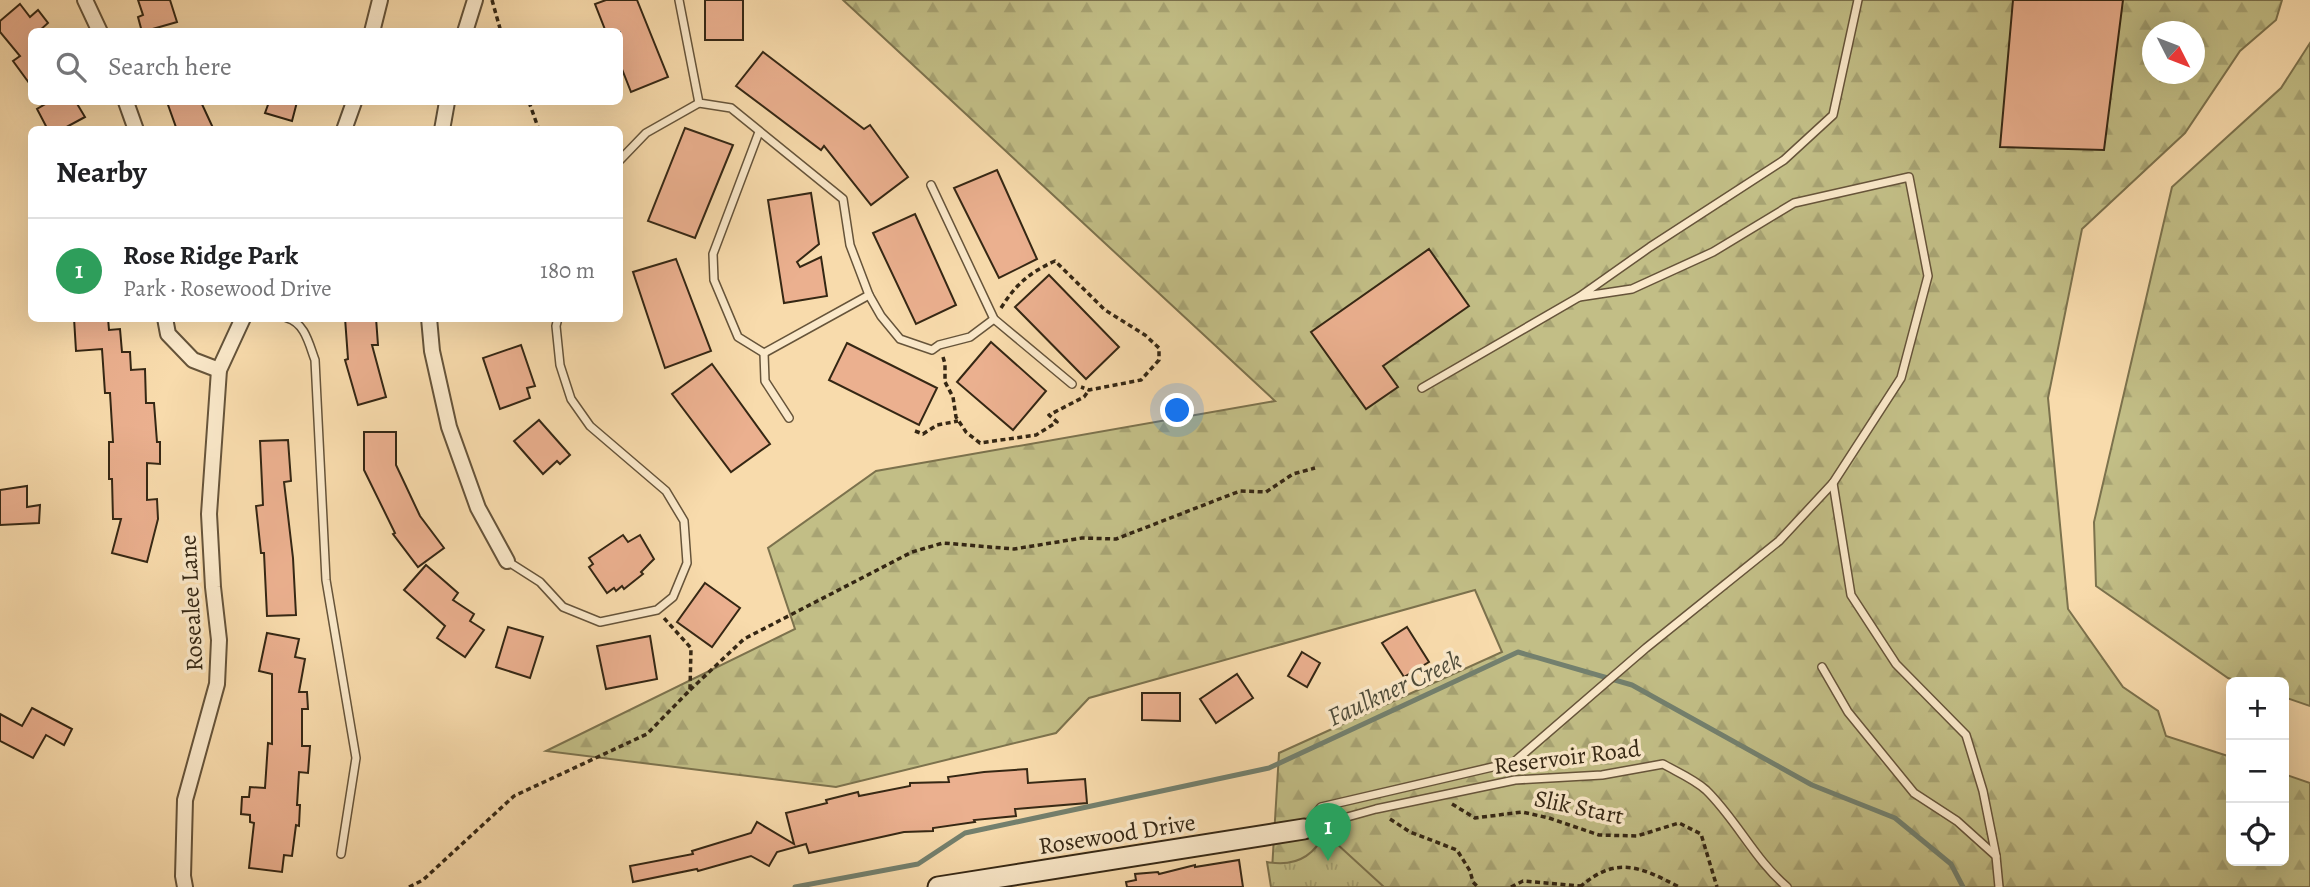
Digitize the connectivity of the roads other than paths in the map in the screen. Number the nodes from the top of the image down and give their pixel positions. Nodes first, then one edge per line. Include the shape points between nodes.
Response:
1 (85, 0) edge
2 (380, 0) edge
3 (475, 0) edge
4 (680, 0) edge
5 (1858, 0) edge
6 (98, 28) edge
7 (373, 28) edge
8 (466, 28) edge
9 (699, 103) junction
10 (128, 105) edge
11 (353, 105) edge
12 (446, 105) edge
13 (135, 126) edge
14 (345, 126) edge
15 (443, 126) edge
16 (759, 132) junction
17 (623, 157) edge
18 (931, 185) dead end
19 (869, 295) junction
20 (1579, 297) junction
21 (994, 319) junction
22 (166, 322) edge
23 (241, 322) edge
24 (296, 322) edge
25 (429, 322) edge
26 (557, 322) edge
27 (764, 353) junction
28 (219, 370) junction
29 (1072, 384) road end
30 (1422, 388) dead end
31 (789, 418) dead end
32 (1833, 483) junction
33 (507, 561) joint
34 (1822, 667) dead end
35 (1304, 829) junction
36 (341, 853) dead end
37 (1996, 856) junction
38 (185, 887) edge
39 (938, 887) edge
40 (1787, 887) edge
41 (1999, 887) edge

1 - 6 street
2 - 7 street
3 - 8 street
4 - 9 lane
5 - 20 lane via 1833,115 1784,160
9 - 16 lane via 732,107
9 - 17 lane via 646,133
10 - 13 street
11 - 14 street
12 - 15 street
16 - 19 lane via 843,199 850,245
16 - 27 lane via 713,254 715,280 737,337
18 - 21 lane
19 - 21 lane via 900,339 932,350 970,337
19 - 27 lane
20 - 30 lane
20 - 32 lane via 1632,289 1713,252 1794,203 1909,177 1928,276 1901,378
21 - 29 lane
22 - 28 street via 168,334 193,360
23 - 28 street, Rosealee Lane
24 - 36 lane via 315,360 326,580 356,758
25 - 33 street via 449,427 478,508
26 - 33 lane via 561,365 571,399 590,426 666,491 684,521 687,563 673,597 657,610 600,622 563,607 540,582
27 - 31 lane via 765,381
28 - 38 street, Rosealee Lane via 209,514 219,640 217,684 185,800
32 - 35 lane via 1779,541 1514,762 1321,807
32 - 37 lane via 1851,595 1896,664 1966,734
34 - 37 lane via 1848,712 1914,793 1957,821
35 - 39 street, Rosewood Drive
35 - 40 lane, Reservoir Road via 1515,780 1602,775 1663,764 1704,788
37 - 41 lane

